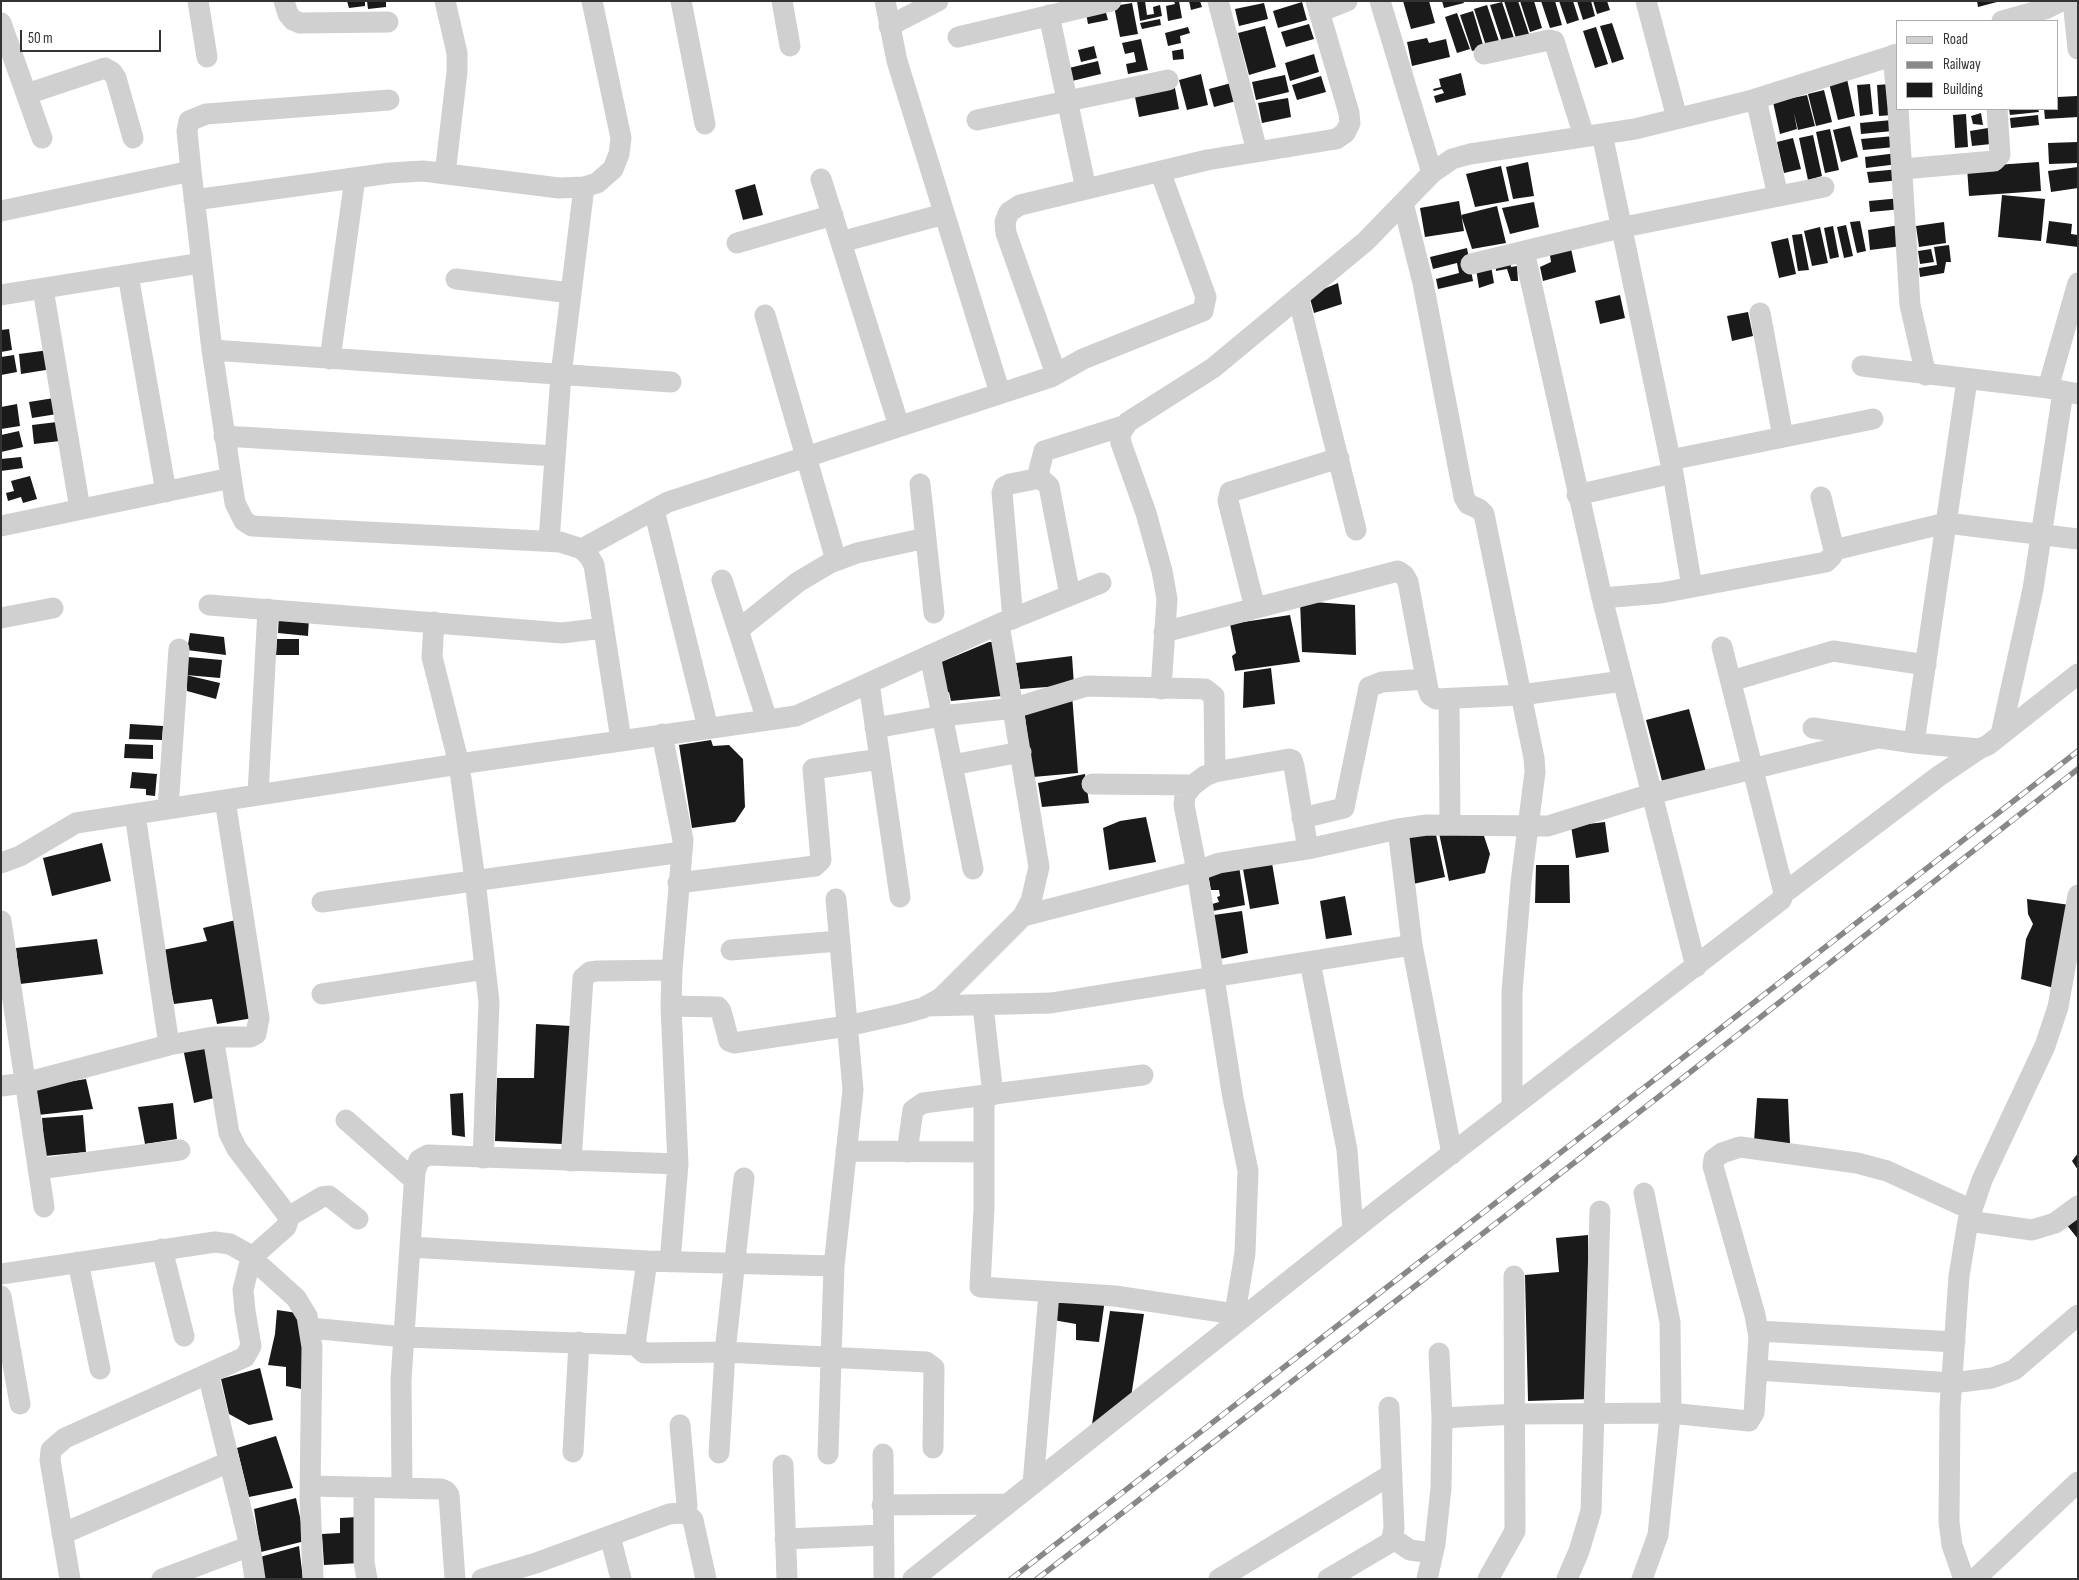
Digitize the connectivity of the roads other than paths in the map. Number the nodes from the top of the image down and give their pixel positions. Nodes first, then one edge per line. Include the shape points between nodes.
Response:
1 (198, 1) edge
2 (284, 1) edge
3 (445, 1) edge
4 (592, 1) edge
5 (681, 1) edge
6 (782, 1) edge
7 (885, 1) edge
8 (938, 1) edge
9 (1111, 1) edge
10 (1218, 1) edge
11 (1347, 1) edge
12 (1380, 1) edge
13 (1646, 1) edge
14 (2061, 1) edge
15 (2072, 1) edge
16 (1318, 7) edge
17 (2022, 8) edge
18 (1049, 15) junction
19 (2004, 20) edge
20 (388, 22) dead end
21 (1, 23) edge
22 (889, 26) junction
23 (958, 37) dead end
24 (790, 46) dead end
25 (2078, 49) edge
26 (1484, 54) dead end
27 (1895, 55) edge
28 (207, 57) dead end
29 (1896, 73) edge
30 (1168, 80) dead end
31 (26, 94) junction
32 (1756, 99) junction
33 (389, 100) dead end
34 (1067, 103) junction
35 (1898, 110) edge
36 (1997, 110) edge
37 (1677, 118) junction
38 (977, 120) dead end
39 (705, 124) dead end
40 (1593, 135) junction
41 (42, 138) dead end
42 (133, 138) dead end
43 (1257, 151) junction
44 (1903, 169) junction
45 (191, 171) junction
46 (1160, 171) junction
47 (1432, 173) junction
48 (445, 174) junction
49 (355, 178) junction
50 (821, 180) dead end
51 (1824, 186) dead end
52 (584, 187) junction
53 (1086, 189) junction
54 (1778, 196) junction
55 (194, 200) junction
56 (1404, 203) junction
57 (1, 211) edge
58 (944, 214) junction
59 (833, 215) junction
60 (1624, 227) junction
61 (841, 242) junction
62 (737, 243) dead end
63 (1524, 251) junction
64 (202, 263) junction
65 (1471, 264) dead end
66 (128, 275) junction
67 (456, 279) dead end
68 (2078, 283) edge
69 (43, 289) junction
70 (571, 293) junction
71 (1, 295) edge
72 (1298, 297) junction
73 (1760, 314) dead end
74 (765, 315) dead end
75 (212, 350) junction
76 (330, 359) junction
77 (1862, 366) dead end
78 (1056, 374) junction
79 (1926, 374) junction
80 (561, 375) junction
81 (1967, 380) junction
82 (671, 382) dead end
83 (2063, 392) edge
84 (1000, 394) junction
85 (1873, 419) dead end
86 (900, 426) junction
87 (1123, 426) junction
88 (224, 436) junction
89 (1783, 437) junction
90 (555, 456) junction
91 (805, 458) junction
92 (1339, 458) junction
93 (1672, 467) junction
94 (231, 478) junction
95 (1040, 478) junction
96 (920, 484) dead end
97 (166, 492) junction
98 (1577, 495) junction
99 (1821, 497) dead end
100 (80, 509) junction
101 (654, 510) junction
102 (1946, 523) junction
103 (1, 526) edge
104 (1356, 530) dead end
105 (2041, 536) junction
106 (926, 538) junction
107 (2078, 539) edge
108 (549, 542) junction
109 (582, 549) junction
110 (1834, 550) junction
111 (836, 560) junction
112 (722, 580) dead end
113 (1101, 582) dead end
114 (1692, 587) junction
115 (1070, 596) junction
116 (1602, 598) junction
117 (209, 605) dead end
118 (53, 608) dead end
119 (1255, 608) junction
120 (268, 609) junction
121 (934, 612) dead end
122 (1, 618) edge
123 (434, 622) junction
124 (1006, 622) junction
125 (604, 628) junction
126 (738, 630) junction
127 (1164, 632) junction
128 (1722, 647) dead end
129 (179, 649) dead end
130 (930, 655) junction
131 (1926, 665) junction
132 (2078, 674) edge
133 (1426, 679) junction
134 (1622, 681) junction
135 (1731, 681) junction
136 (868, 683) junction
137 (1161, 689) junction
138 (1521, 696) junction
139 (1449, 700) junction
140 (1014, 708) junction
141 (942, 716) junction
142 (767, 720) junction
143 (708, 728) junction
144 (875, 728) junction
145 (1813, 728) dead end
146 (662, 734) junction
147 (2002, 734) junction
148 (1876, 738) junction
149 (621, 740) junction
150 (1914, 743) junction
151 (1979, 749) junction
152 (1021, 752) junction
153 (880, 759) junction
154 (459, 764) junction
155 (952, 765) junction
156 (1754, 767) junction
157 (1215, 772) junction
158 (1092, 784) dead end
159 (1192, 785) junction
160 (258, 794) junction
161 (1651, 794) junction
162 (224, 800) junction
163 (168, 808) junction
164 (135, 814) junction
165 (1302, 818) junction
166 (1450, 825) junction
167 (1529, 825) junction
168 (1398, 828) junction
169 (1308, 849) junction
170 (682, 852) junction
171 (1, 863) edge
172 (973, 869) dead end
173 (1197, 871) junction
174 (475, 880) junction
175 (678, 883) junction
176 (1784, 893) junction
177 (2078, 895) edge
178 (900, 897) dead end
179 (836, 899) dead end
180 (322, 902) dead end
181 (1023, 916) junction
182 (1, 921) edge
183 (839, 941) junction
184 (1412, 945) junction
185 (731, 950) dead end
186 (1310, 962) junction
187 (1696, 967) junction
188 (485, 969) junction
189 (672, 970) junction
190 (2071, 971) edge
191 (1214, 977) junction
192 (322, 994) dead end
193 (671, 1006) junction
194 (926, 1006) junction
195 (983, 1006) junction
196 (847, 1026) junction
197 (213, 1037) junction
198 (169, 1045) junction
199 (1143, 1075) dead end
200 (25, 1083) junction
201 (1, 1086) edge
202 (989, 1095) junction
203 (1512, 1108) junction
204 (346, 1120) dead end
205 (180, 1150) dead end
206 (846, 1151) junction
207 (906, 1152) junction
208 (984, 1152) junction
209 (1452, 1154) junction
210 (483, 1158) junction
211 (571, 1161) junction
212 (678, 1164) junction
213 (38, 1169) junction
214 (744, 1178) dead end
215 (414, 1180) junction
216 (1644, 1194) dead end
217 (2078, 1206) edge
218 (44, 1207) dead end
219 (1600, 1211) dead end
220 (1970, 1215) junction
221 (288, 1217) junction
222 (358, 1219) dead end
223 (1353, 1230) junction
224 (410, 1247) junction
225 (162, 1249) junction
226 (251, 1258) junction
227 (647, 1261) junction
228 (78, 1262) junction
229 (670, 1262) junction
230 (734, 1263) junction
231 (834, 1266) junction
232 (1, 1274) edge
233 (1514, 1276) dead end
234 (1049, 1292) junction
235 (1, 1296) edge
236 (2078, 1315) edge
237 (1234, 1320) junction
238 (310, 1328) junction
239 (1758, 1331) junction
240 (184, 1336) dead end
241 (404, 1337) junction
242 (578, 1342) junction
243 (1954, 1342) junction
244 (636, 1344) junction
245 (725, 1352) junction
246 (1438, 1353) dead end
247 (831, 1357) junction
248 (100, 1369) dead end
249 (1756, 1370) junction
250 (208, 1374) junction
251 (1952, 1382) junction
252 (20, 1404) dead end
253 (1389, 1407) dead end
254 (1595, 1413) junction
255 (1670, 1413) junction
256 (1516, 1414) junction
257 (1442, 1418) junction
258 (680, 1425) dead end
259 (933, 1448) dead end
260 (573, 1452) dead end
261 (719, 1453) dead end
262 (828, 1454) dead end
263 (883, 1454) dead end
264 (229, 1462) junction
265 (783, 1465) dead end
266 (1392, 1474) junction
267 (2078, 1482) edge
268 (1033, 1484) junction
269 (310, 1486) junction
270 (364, 1488) junction
271 (402, 1488) junction
272 (1008, 1504) junction
273 (882, 1505) junction
274 (685, 1514) junction
275 (62, 1534) junction
276 (883, 1535) junction
277 (610, 1536) junction
278 (1392, 1538) junction
279 (785, 1539) junction
280 (250, 1546) junction
281 (1433, 1553) junction
282 (530, 1572) edge
283 (70, 1579) edge
284 (162, 1579) edge
285 (255, 1579) edge
286 (313, 1579) edge
287 (367, 1579) edge
288 (455, 1579) edge
289 (482, 1579) edge
290 (621, 1579) edge
291 (706, 1579) edge
292 (787, 1579) edge
293 (884, 1579) edge
294 (913, 1579) edge
295 (1219, 1579) edge
296 (1328, 1579) edge
297 (1427, 1579) edge
298 (1488, 1579) edge
299 (1567, 1579) edge
300 (1642, 1579) edge
301 (1964, 1579) edge
302 (1975, 1579) edge

1 - 28 street
2 - 20 street via 288,14 300,23
3 - 48 street via 458,72
4 - 52 street via 621,138 613,169 597,183
5 - 39 street
6 - 24 street
7 - 22 street
8 - 22 street
9 - 18 street
10 - 43 street
11 - 16 street
12 - 47 street
13 - 37 street
14 - 17 street via 2045,9
15 - 25 street
16 - 43 street via 1350,123 1336,139
17 - 19 street
18 - 23 street
18 - 34 street
21 - 31 street
22 - 58 street via 896,61
26 - 40 street via 1548,40 1554,42
27 - 29 street
27 - 32 street
30 - 34 street
31 - 41 street
31 - 42 street via 105,68 116,78
32 - 37 street
32 - 54 street
33 - 45 street via 197,116 189,121 187,131
34 - 38 street
34 - 53 street
35 - 44 street
36 - 44 street via 2000,155 1994,161
37 - 40 street
40 - 47 street via 1470,154 1452,159
40 - 60 street
43 - 46 street
44 - 79 street via 1910,305
45 - 55 street
45 - 57 street
46 - 53 street
46 - 78 street via 1206,298 1203,311 1083,359
47 - 56 street
48 - 49 street via 423,171
48 - 52 street via 559,188
49 - 55 street
49 - 76 street
50 - 59 street
51 - 54 street
52 - 70 street
53 - 78 street via 1020,206 1009,212 1005,222 1006,233
54 - 60 street
55 - 64 street
56 - 72 street via 1366,241
56 - 138 street via 1423,283 1464,497 1468,504 1484,514
58 - 61 street
58 - 84 street
59 - 61 street
59 - 62 street
60 - 63 street
60 - 93 street
61 - 86 street
63 - 65 street
63 - 98 street
64 - 66 street
64 - 75 street
66 - 69 street
66 - 97 street
67 - 70 street
68 - 83 street
69 - 71 street
69 - 100 street
70 - 80 street
72 - 87 street via 1213,368
72 - 92 street
73 - 89 street
74 - 91 street
75 - 76 street
75 - 88 street
76 - 80 street
77 - 79 street
78 - 84 street
79 - 81 street
80 - 82 street
80 - 90 street
81 - 83 street
81 - 102 street
83 - 105 street
84 - 86 street
85 - 89 street
86 - 91 street
87 - 95 street via 1044,451
87 - 127 street via 1121,442 1162,571 1166,599
88 - 90 street
88 - 94 street
89 - 93 street
90 - 108 street
91 - 101 street via 668,502
91 - 111 street
92 - 104 street
92 - 119 street via 1230,492 1228,502
93 - 98 street
93 - 114 street
94 - 97 street
94 - 108 street via 239,513 252,526
95 - 115 street via 1051,492
95 - 124 street via 1010,484 1002,493
96 - 106 street
97 - 100 street
98 - 116 street
99 - 110 street
100 - 103 street
101 - 109 street
101 - 143 street
102 - 105 street
102 - 110 street
102 - 131 street
105 - 107 street
105 - 147 street
106 - 111 street
106 - 121 street
108 - 109 street
109 - 125 street via 594,565
110 - 114 street via 1826,562 1819,565
111 - 126 street via 798,582
112 - 126 street
113 - 115 street
114 - 116 street
115 - 124 street
116 - 134 street
117 - 120 street
118 - 122 street
119 - 127 street
119 - 133 street via 1398,572 1408,582
120 - 123 street
120 - 160 street
123 - 125 street via 562,633
123 - 154 street via 432,657
124 - 130 street
124 - 140 street
125 - 149 street
126 - 142 street
127 - 137 street
128 - 135 street
129 - 163 street
130 - 136 street
130 - 141 street
131 - 135 street via 1833,651
131 - 150 street
132 - 147 street
133 - 139 street via 1430,695
133 - 165 street via 1382,682 1369,687 1344,808
134 - 138 street
134 - 161 street
135 - 156 street
136 - 142 street via 796,716
136 - 144 street
137 - 140 street via 1087,686
137 - 157 street via 1192,687 1210,691 1214,696
138 - 139 street
138 - 167 street via 1536,772
139 - 166 street
140 - 141 street
140 - 152 street
141 - 144 street
141 - 155 street
142 - 143 street
143 - 146 street
144 - 153 street
145 - 148 street
146 - 149 street
146 - 170 street via 683,829
147 - 151 street
148 - 150 street
148 - 156 street
149 - 154 street
150 - 151 street
151 - 176 street
152 - 155 street
152 - 181 street via 1038,867 1031,901
153 - 175 street via 813,769 821,860 816,866
153 - 178 street
154 - 160 street
154 - 174 street
155 - 172 street
156 - 161 street
156 - 176 street
157 - 159 street
157 - 165 street via 1283,758 1292,760
158 - 159 street
159 - 173 street via 1185,795 1184,805
160 - 162 street
161 - 167 street via 1548,826
161 - 187 street
162 - 163 street
162 - 197 street via 259,1018 256,1034 250,1037
163 - 164 street
164 - 171 street via 76,823 20,856
164 - 198 street
165 - 169 street
166 - 167 street
166 - 168 street
167 - 203 street via 1512,992
168 - 169 street
168 - 184 street
169 - 173 street via 1219,863
170 - 174 street
170 - 175 street
173 - 181 street
173 - 191 street
174 - 180 street
174 - 188 street
175 - 189 street
176 - 187 street via 1773,907
177 - 190 street
179 - 183 street
181 - 194 street via 941,998
182 - 200 street
183 - 185 street
183 - 196 street
184 - 186 street
184 - 209 street
186 - 191 street
186 - 223 street via 1347,1150
187 - 203 street
188 - 192 street
188 - 210 street via 488,1002
189 - 193 street
189 - 211 street via 597,971 583,978
190 - 220 street via 2045,1046 1982,1180
191 - 195 street via 1051,1003
191 - 237 street via 1248,1171 1245,1253
193 - 196 street via 718,1007 722,1011 729,1041 734,1043
193 - 212 street
194 - 195 street
194 - 196 street
195 - 202 street
196 - 206 street via 853,1090
197 - 198 street
197 - 221 street via 229,1134 236,1149
198 - 200 street
199 - 202 street
200 - 201 street
200 - 213 street
202 - 207 street via 918,1105 913,1110
202 - 208 street
203 - 209 street
204 - 215 street
205 - 213 street
206 - 207 street
206 - 231 street
207 - 208 street
208 - 234 street via 980,1287
209 - 223 street
210 - 211 street
210 - 215 street via 423,1156 416,1165
211 - 212 street
212 - 229 street
213 - 218 street
214 - 230 street
215 - 224 street
216 - 255 street via 1670,1322
217 - 220 street via 2056,1223 2032,1230
219 - 254 street
220 - 239 street via 1887,1171 1857,1163 1740,1147 1722,1153 1714,1159 1713,1166
220 - 243 street via 1958,1276
221 - 222 street via 329,1196
221 - 226 street via 286,1227
223 - 237 street
224 - 227 street
224 - 241 street
225 - 226 street via 215,1242 230,1244
225 - 228 street
225 - 240 street
226 - 238 street via 302,1306
226 - 250 street via 244,1290 252,1346 245,1357
227 - 229 street
227 - 244 street
228 - 232 street
228 - 248 street
229 - 230 street
230 - 231 street
230 - 245 street
231 - 247 street
233 - 256 street
234 - 237 street via 1115,1296
234 - 268 street
235 - 252 street
236 - 251 street via 2014,1370 1992,1378
237 - 268 street
238 - 241 street
238 - 269 street
239 - 243 street
239 - 249 street
241 - 242 street
241 - 271 street
242 - 244 street
242 - 260 street
243 - 251 street
244 - 245 street via 644,1353
245 - 247 street
245 - 261 street
246 - 257 street
247 - 259 street via 931,1364 934,1368
247 - 262 street
249 - 251 street
249 - 255 street via 1754,1413 1749,1421
250 - 264 street
250 - 275 street via 56,1444 51,1450 50,1460
251 - 301 street via 1949,1522 1952,1545
253 - 266 street
254 - 255 street
254 - 256 street
254 - 299 street via 1589,1524
255 - 300 street via 1658,1535
256 - 257 street
256 - 298 street via 1515,1531
257 - 281 street via 1440,1488
258 - 274 street via 687,1505
263 - 273 street
264 - 275 street
264 - 280 street
265 - 279 street
266 - 278 street
266 - 295 street
267 - 302 street
268 - 272 street
269 - 270 street
269 - 286 street
270 - 271 street
270 - 287 street
271 - 288 street via 446,1491 449,1495
272 - 273 street
272 - 294 street
273 - 276 street
274 - 277 street via 669,1514
274 - 291 street via 693,1520
275 - 283 street
276 - 279 street
276 - 293 street
277 - 282 street
277 - 290 street
278 - 281 street via 1410,1550
278 - 296 street
279 - 292 street
280 - 284 street
280 - 285 street
281 - 297 street
282 - 289 street

